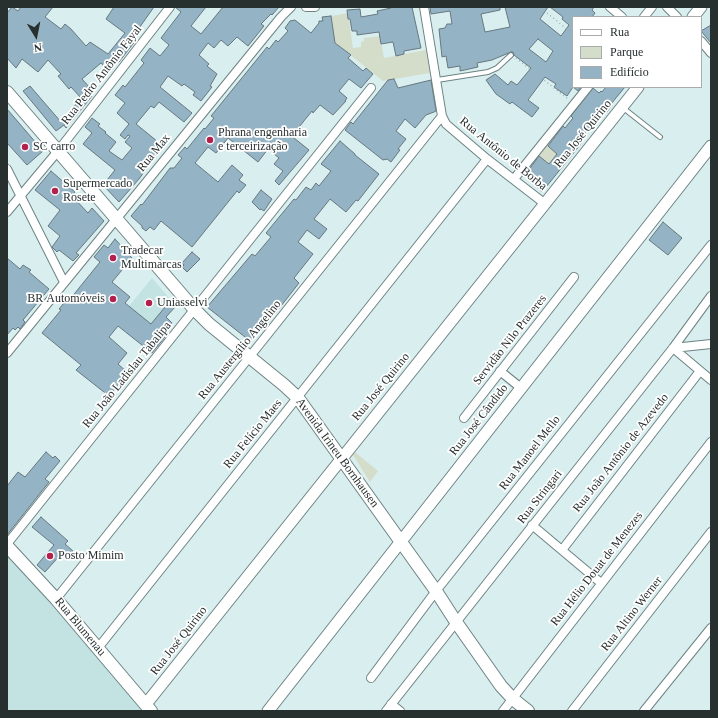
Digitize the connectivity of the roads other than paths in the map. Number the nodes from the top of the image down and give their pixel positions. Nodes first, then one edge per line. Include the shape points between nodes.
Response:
1 (170, 7) edge
2 (291, 7) edge
3 (306, 7) edge
4 (315, 7) edge
5 (424, 7) edge
6 (610, 7) edge
7 (652, 7) edge
8 (666, 7) edge
9 (701, 7) edge
10 (621, 16) edge
11 (645, 16) edge
12 (676, 16) edge
13 (694, 16) edge
14 (702, 43) edge
15 (711, 53) edge
16 (511, 55) road end
17 (437, 80) junction
18 (371, 88) dead end
19 (587, 88) edge
20 (637, 88) edge
21 (8, 94) edge
22 (622, 107) junction
23 (442, 116) junction
24 (660, 137) dead end
25 (711, 146) edge
26 (58, 151) junction
27 (487, 159) junction
28 (7, 169) edge
29 (514, 179) junction
30 (21, 195) junction
31 (544, 203) junction
32 (7, 212) edge
33 (116, 219) junction
34 (711, 245) edge
35 (574, 277) dead end
36 (64, 282) junction
37 (711, 296) edge
38 (195, 310) junction
39 (711, 344) edge
40 (673, 348) junction
41 (7, 353) edge
42 (250, 357) junction
43 (500, 371) junction
44 (700, 371) junction
45 (711, 380) edge
46 (521, 388) junction
47 (298, 398) junction
48 (464, 418) dead end
49 (711, 442) edge
50 (701, 455) junction
51 (711, 455) edge
52 (341, 458) junction
53 (532, 526) junction
54 (711, 532) edge
55 (400, 542) junction
56 (7, 545) edge
57 (562, 550) junction
58 (601, 583) junction
59 (436, 591) junction
60 (56, 599) junction
61 (456, 622) junction
62 (711, 628) edge
63 (98, 648) junction
64 (371, 678) dead end
65 (513, 699) junction
66 (148, 708) edge
67 (388, 708) edge
68 (268, 711) edge
69 (400, 711) edge
70 (503, 711) edge
71 (528, 711) edge
72 (572, 711) edge
73 (644, 711) edge

1 - 26 street, Rua Pedro Antônio Fayal
2 - 33 street, Rua Max
3 - 4 street
5 - 17 street, Rua Antônio de Borba
6 - 10 street
7 - 11 street
8 - 12 street
9 - 13 main road
14 - 15 street
16 - 17 lane via 497,68 488,72
17 - 23 street, Rua Antônio de Borba
18 - 38 street, Rua João Ladislau Tabalipa
19 - 29 street
20 - 22 main road, Rua José Quirino
21 - 26 main road, Avenida Irineu Bornhausen
22 - 24 lane
22 - 31 main road, Rua José Quirino
23 - 27 street, Rua Antônio de Borba via 446,124
23 - 42 street, Rua Austergílio Angelino
25 - 46 main road, Rua José Cândido
26 - 30 street, Rua Pedro Antônio Fayal
26 - 33 main road, Avenida Irineu Bornhausen
27 - 29 street, Rua Antônio de Borba
27 - 47 street, Rua Felício Maes
28 - 30 street
29 - 31 street, Rua Antônio de Borba
30 - 32 street, Rua Pedro Antônio Fayal
30 - 36 street
31 - 52 main road, Rua José Quirino
33 - 36 street, Rua Max
33 - 38 main road, Avenida Irineu Bornhausen
34 - 59 street, Rua Manoel Mello
35 - 43 street, Servidão Nilo Prazeres
36 - 41 street, Rua Max
37 - 40 street, Rua Stringari
38 - 42 main road, Avenida Irineu Bornhausen
38 - 56 street, Rua João Ladislau Tabalipa
39 - 40 street
40 - 44 street
40 - 53 street, Rua Stringari
42 - 47 main road, Avenida Irineu Bornhausen
42 - 60 street, Rua Austergílio Angelino
43 - 46 street
43 - 48 street, Servidão Nilo Prazeres
44 - 45 street
44 - 57 street, Rua João Antônio de Azevedo
46 - 55 main road, Rua José Cândido
47 - 52 main road, Avenida Irineu Bornhausen
47 - 63 street, Rua Felício Maes
49 - 50 street, Rua Hélio Douat de Menezes
50 - 51 street
50 - 58 street, Rua Hélio Douat de Menezes
52 - 55 main road, Avenida Irineu Bornhausen
52 - 66 main road, Rua José Quirino
53 - 57 street
53 - 61 street, Rua Stringari
54 - 72 street, Rua Altino Werner
55 - 59 main road, Avenida Irineu Bornhausen
55 - 68 main road, Rua José Cândido
56 - 60 main road, Rua Blumenau
57 - 58 street
58 - 65 street, Rua Hélio Douat de Menezes
59 - 61 main road, Avenida Irineu Bornhausen
59 - 64 street, Rua Manoel Mello
60 - 63 main road, Rua Blumenau
61 - 65 main road, Avenida Irineu Bornhausen
61 - 67 street, Rua Stringari
62 - 73 street
63 - 66 main road, Rua Blumenau
65 - 70 street, Rua Hélio Douat de Menezes
65 - 71 main road, Avenida Irineu Bornhausen
67 - 69 street

